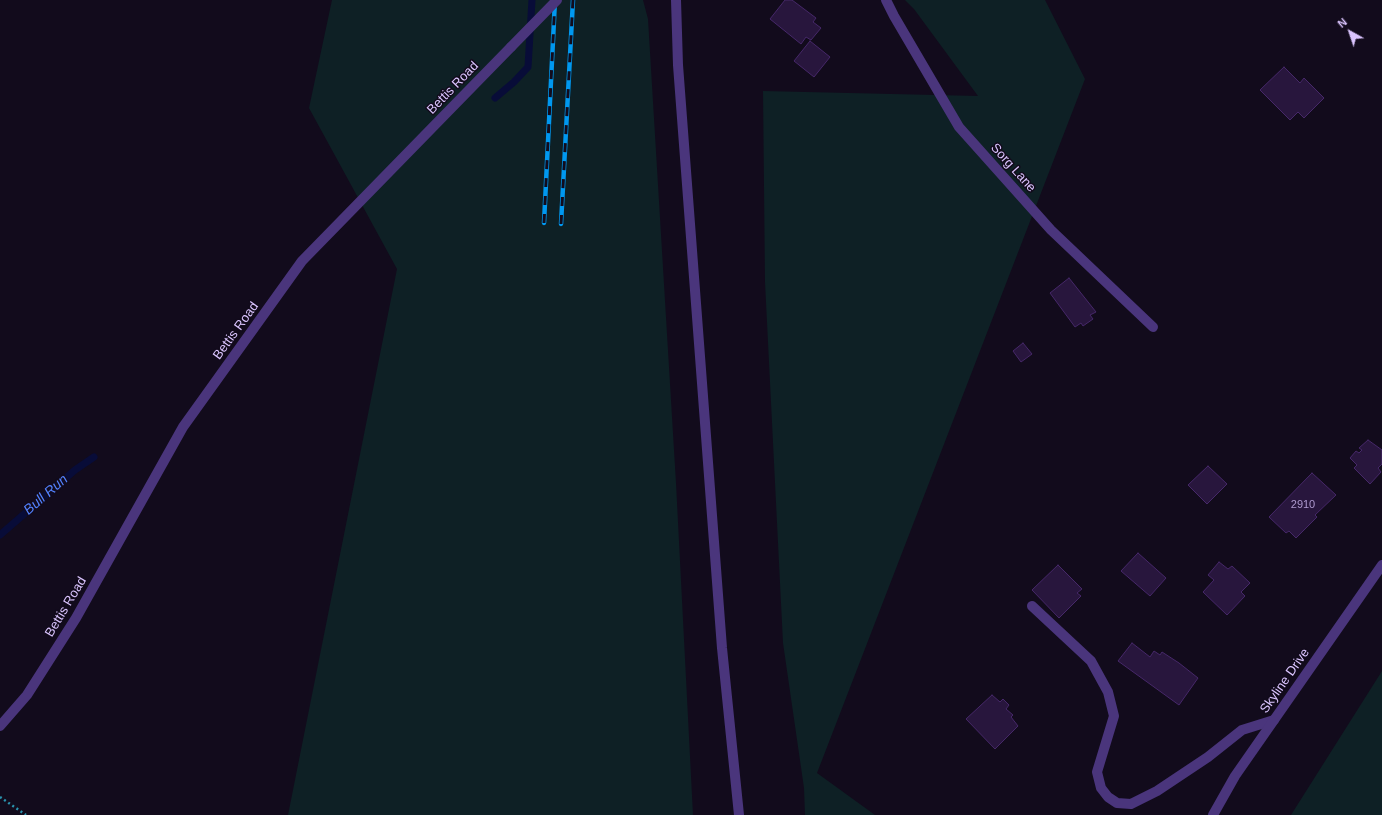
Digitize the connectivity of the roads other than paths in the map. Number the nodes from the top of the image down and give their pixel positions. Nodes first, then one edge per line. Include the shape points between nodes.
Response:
1 (556, 0) edge
2 (676, 0) edge
3 (886, 0) edge
4 (1153, 327) dead end
5 (1382, 565) edge
6 (1032, 606) dead end
7 (1274, 720) junction
8 (0, 726) edge
9 (739, 815) edge
10 (1213, 815) edge

1 - 8 street, Bettis Road, bridge via 302,261 183,427 76,618 26,695
2 - 9 street via 678,65 722,648
3 - 4 street, Sorg Lane via 959,127 1051,230
5 - 7 street, Skyline Drive
6 - 7 street via 1091,661 1108,692 1114,716 1097,772 1101,788 1117,803 1131,804 1157,791 1242,730
7 - 10 street, Skyline Drive via 1235,776

